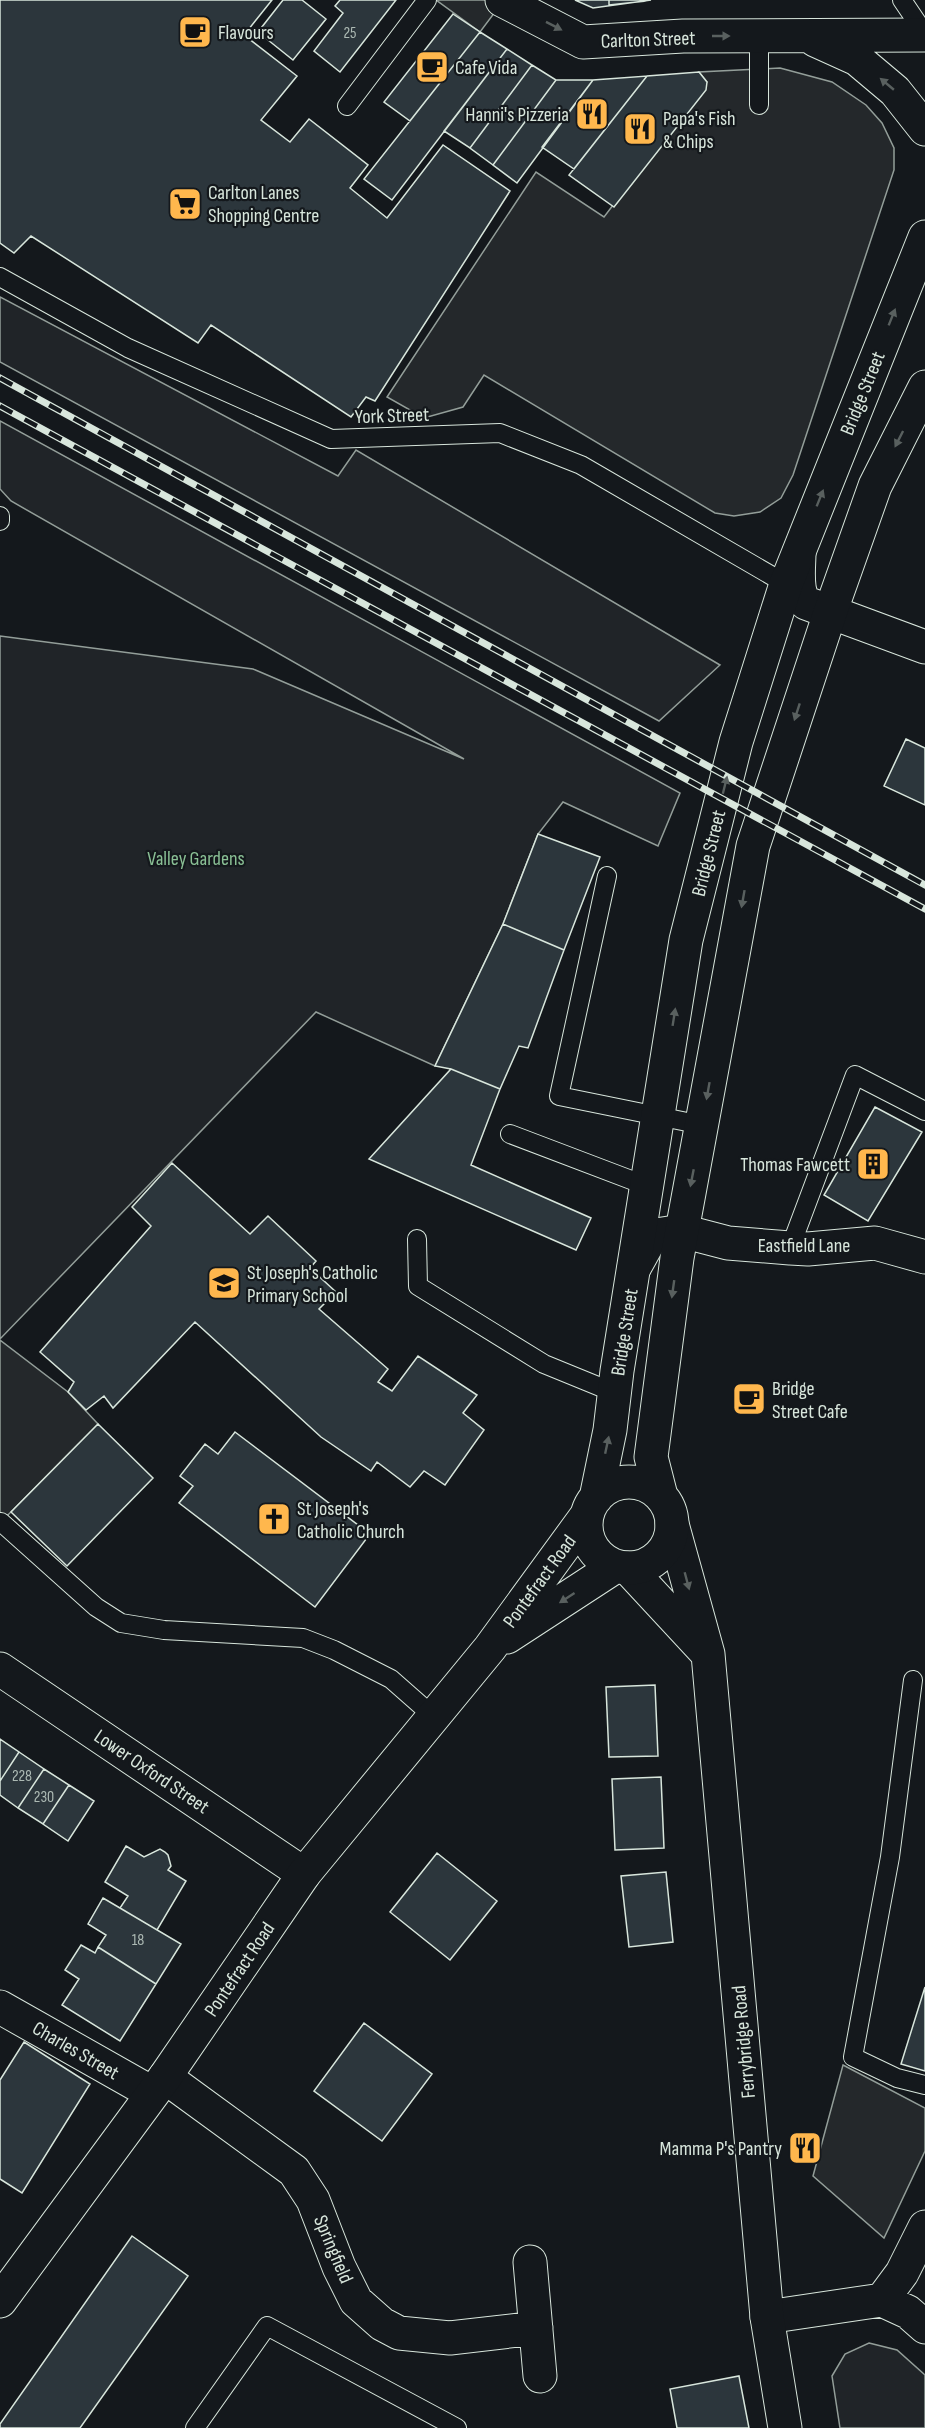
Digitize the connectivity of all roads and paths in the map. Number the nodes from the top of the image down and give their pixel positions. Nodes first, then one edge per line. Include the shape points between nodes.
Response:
1 (427, 0) edge
2 (502, 0) edge
3 (902, 0) edge
4 (925, 35) edge
5 (759, 36) junction
6 (805, 36) junction
7 (759, 105) dead end
8 (347, 106) dead end
9 (925, 129) edge
10 (925, 237) edge
11 (0, 277) edge
12 (925, 387) edge
13 (0, 516) edge
14 (0, 521) edge
15 (799, 553) junction
16 (786, 584) junction
17 (830, 613) junction
18 (925, 647) edge
19 (764, 650) junction
20 (607, 876) dead end
21 (925, 1111) edge
22 (658, 1116) junction
23 (702, 1125) junction
24 (510, 1134) dead end
25 (646, 1186) junction
26 (682, 1231) junction
27 (417, 1239) dead end
28 (790, 1248) junction
29 (925, 1257) edge
30 (634, 1268) junction
31 (615, 1393) junction
32 (591, 1506) junction
33 (666, 1510) junction
34 (1, 1522) edge
35 (622, 1567) junction
36 (490, 1648) junction
37 (708, 1654) junction
38 (0, 1669) edge
39 (913, 1680) dead end
40 (433, 1716) junction
41 (304, 1874) junction
42 (0, 2007) edge
43 (159, 2085) junction
44 (925, 2085) edge
45 (925, 2227) edge
46 (530, 2262) dead end
47 (914, 2272) edge
48 (882, 2300) junction
49 (0, 2301) edge
50 (767, 2317) junction
51 (925, 2326) edge
52 (536, 2328) junction
53 (540, 2376) dead end
54 (195, 2428) edge
55 (457, 2428) edge
56 (785, 2428) edge

1 - 8 lane
2 -> 5 main road, Carlton Street via 583,42
3 - 4 lane
4 - 6 main road, Carlton Street
5 - 6 main road, Carlton Street
5 - 7 lane
9 -> 6 main road, Carlton Street via 895,91 856,59
15 -> 10 main road, Bridge Street
11 - 16 lane, York Street via 128,348 331,440 500,434 581,465
12 -> 17 main road via 875,486
13 - 14 lane
15 - 16 main road, Bridge Street
15 - 17 main road via 801,598
16 - 19 main road, Bridge Street
17 - 18 main road
17 - 19 main road via 794,615
17 -> 23 main road via 753,846
22 -> 19 main road, Bridge Street via 686,940 736,742
20 - 22 lane via 559,1096
21 - 28 lane via 855,1074
22 - 23 lane
22 - 25 main road, Bridge Street
23 -> 26 main road
24 - 25 lane
25 - 26 main road via 666,1216
25 - 30 main road, Bridge Street
26 - 28 main road, Eastfield Lane via 728,1243
26 - 30 main road, Eastfield Lane via 656,1235
26 -> 33 main road via 651,1457
27 - 31 lane via 418,1286 544,1364
28 - 29 main road, Eastfield Lane via 875,1243
30 - 31 main road, Bridge Street
32 -> 31 main road, Bridge Street
32 - 33 main road via 615,1484 633,1482 653,1489
32 - 35 main road via 586,1531 590,1542 598,1555
32 - 36 main road, Pontefract Road
33 - 35 main road via 667,1546 653,1561 639,1567
33 -> 37 main road, Ferrybridge Road
34 - 40 lane via 96,1607 121,1623 164,1630 303,1638 392,1679
35 -> 36 main road, Pontefract Road
35 - 37 main road
36 - 40 main road, Pontefract Road
37 - 50 main road, Ferrybridge Road
38 - 41 main road, Lower Oxford Street
39 - 44 lane via 890,1857 853,2057 897,2078
40 - 41 main road, Pontefract Road
41 - 43 main road, Pontefract Road
42 - 43 main road, Charles Street
43 - 49 main road, Pontefract Road
43 - 52 main road, Springfield via 294,2171 314,2200 356,2301 382,2324 399,2333 450,2338
45 - 47 main road
46 - 52 main road
47 - 48 main road
48 - 50 main road
48 - 51 main road via 908,2312
50 - 56 main road, Ferrybridge Road
52 - 53 main road
54 - 55 lane via 267,2326

